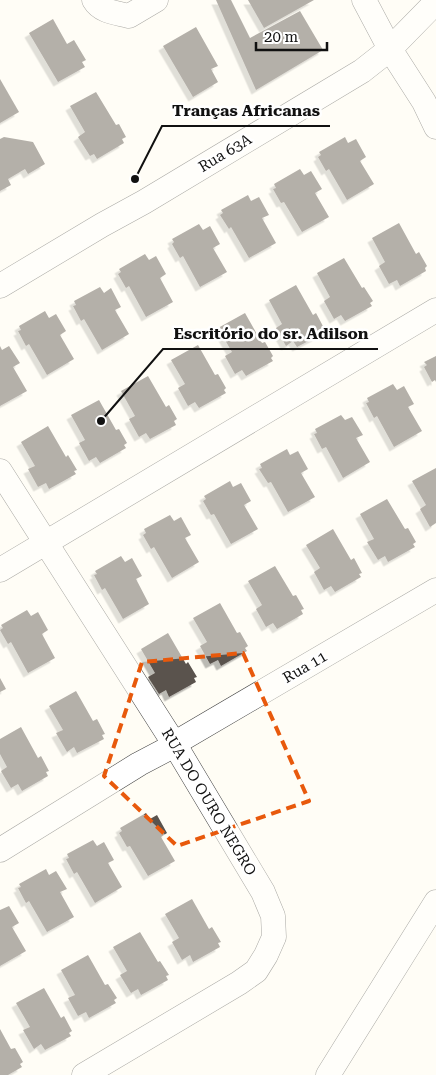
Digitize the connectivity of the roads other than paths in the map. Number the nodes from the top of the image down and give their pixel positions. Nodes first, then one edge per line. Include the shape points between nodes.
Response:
1 (94, 0) edge
2 (156, 0) edge
3 (364, 0) edge
4 (436, 2) edge
5 (390, 49) junction
6 (436, 127) edge
7 (0, 286) edge
8 (436, 310) edge
9 (0, 471) edge
10 (45, 543) junction
11 (0, 570) edge
12 (436, 590) edge
13 (174, 744) junction
14 (0, 850) edge
15 (436, 902) edge
16 (84, 1075) edge
17 (328, 1075) edge

1 - 2 street via 110,12 129,16
3 - 5 street
4 - 5 street, Rua 63A
5 - 6 street
5 - 7 street, Rua 63A via 354,76
8 - 10 street
9 - 10 street, RUA DO OURO NEGRO
10 - 11 street
10 - 13 street, RUA DO OURO NEGRO
12 - 13 street, Rua 11
13 - 14 street, Rua 11
13 - 16 street, RUA DO OURO NEGRO via 263,892 273,916 274,937 256,971
15 - 17 street

